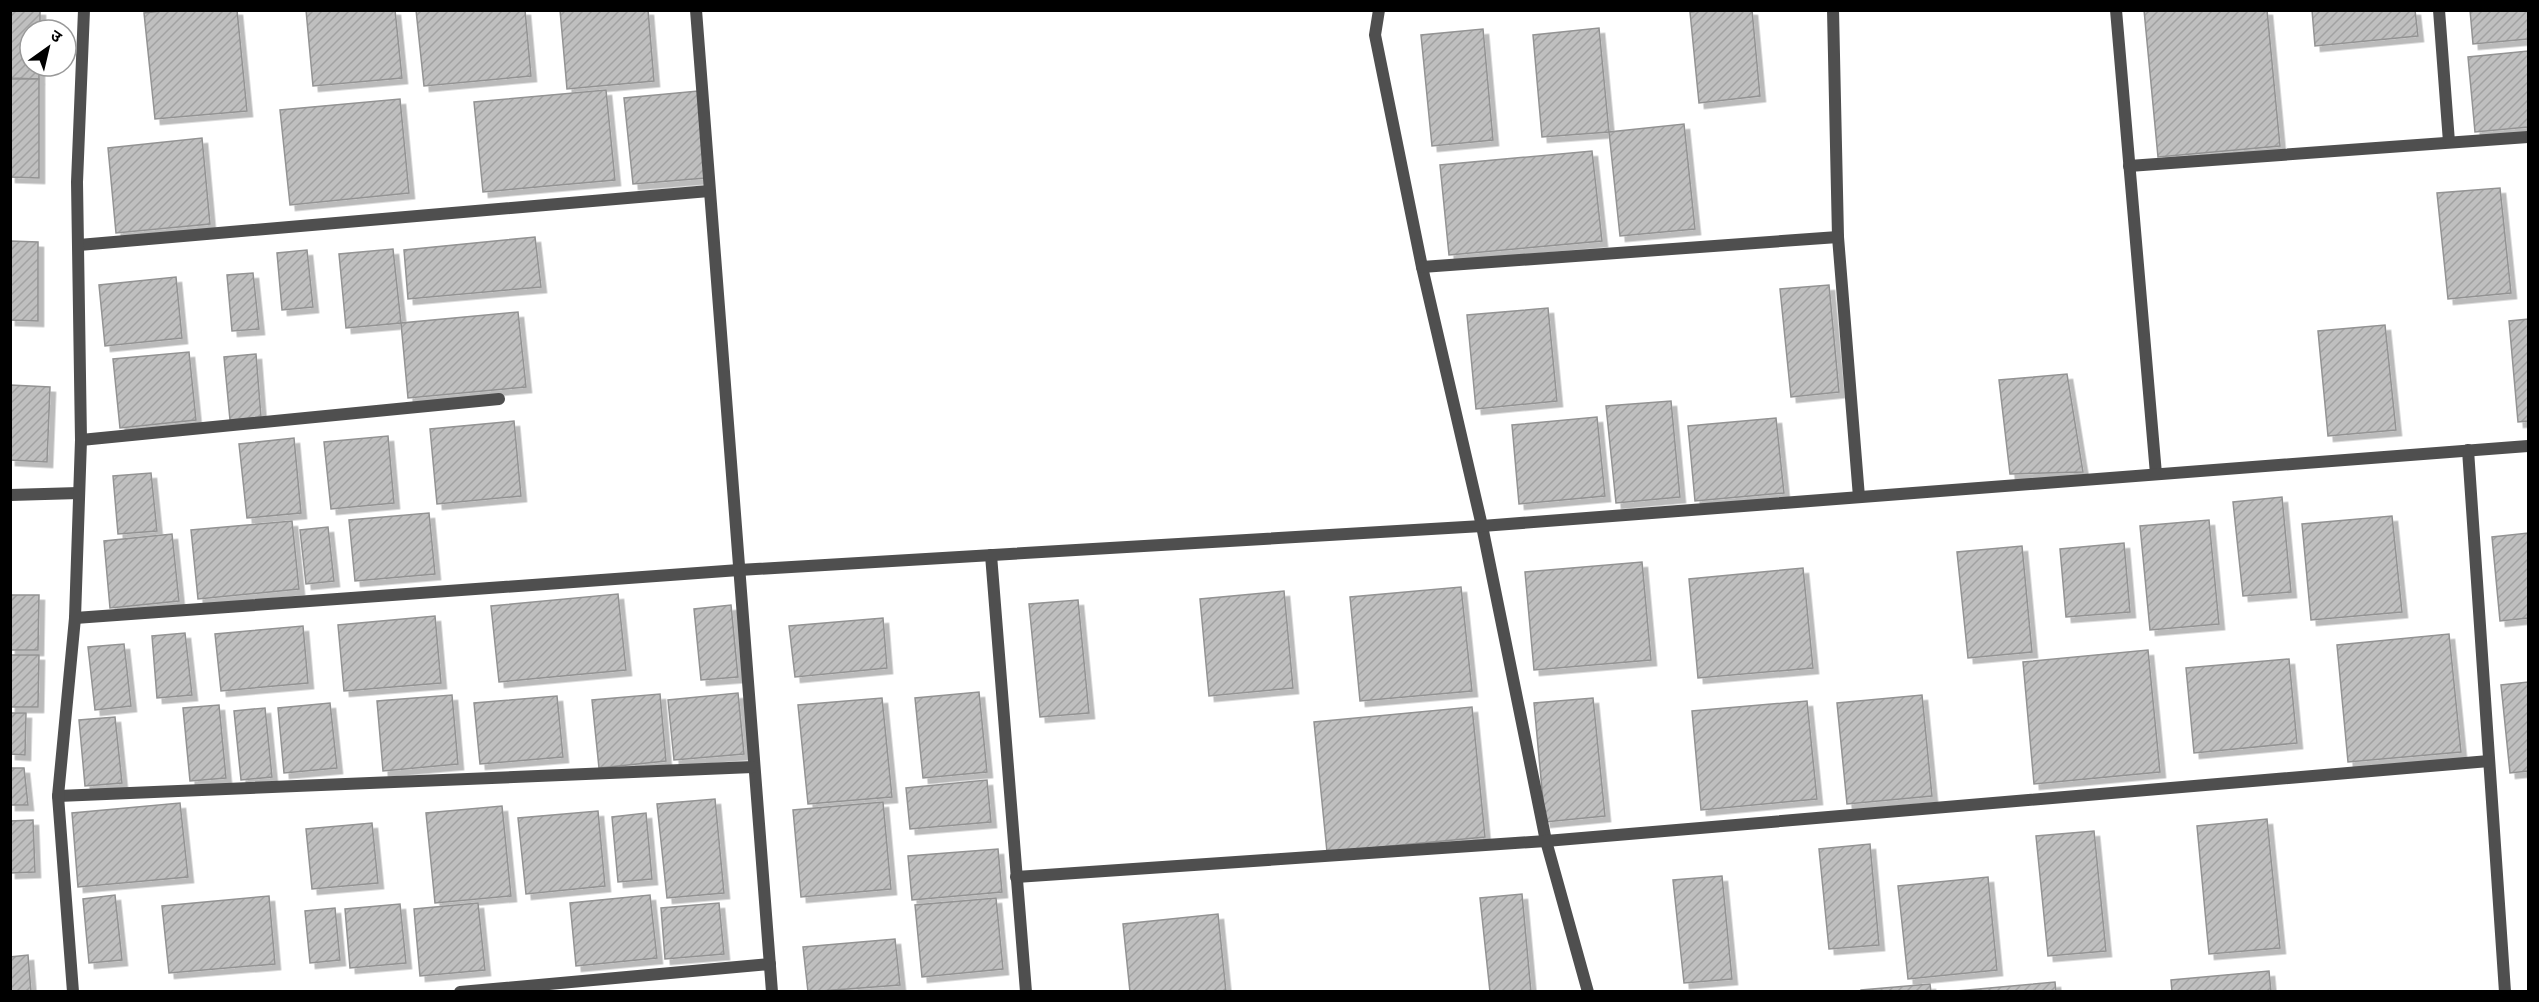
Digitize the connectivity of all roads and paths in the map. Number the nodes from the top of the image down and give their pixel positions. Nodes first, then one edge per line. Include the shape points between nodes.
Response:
1 (84, 10) edge
2 (696, 10) edge
3 (1379, 10) edge
4 (1833, 10) edge
5 (2116, 10) edge
6 (2439, 10) edge
7 (2529, 137) edge
8 (2449, 142) junction
9 (2129, 166) junction
10 (709, 191) junction
11 (1838, 237) junction
12 (79, 245) junction
13 (1422, 267) junction
14 (499, 399) dead end
15 (81, 440) junction
16 (2529, 446) edge
17 (2468, 450) junction
18 (2156, 474) junction
19 (79, 494) junction
20 (10, 495) edge
21 (1859, 497) junction
22 (1482, 526) junction
23 (991, 555) junction
24 (738, 570) junction
25 (75, 618) junction
26 (2489, 761) junction
27 (753, 767) junction
28 (58, 796) junction
29 (1546, 841) junction
30 (1016, 877) junction
31 (770, 964) junction
32 (73, 992) edge
33 (460, 992) edge
34 (772, 992) edge
35 (1026, 992) edge
36 (1588, 992) edge
37 (2505, 992) edge

1 - 12 street via 77,182
2 - 10 street
3 - 13 street via 1375,35
4 - 11 street
5 - 9 street
6 - 8 street
7 - 8 street
8 - 9 street
9 - 18 street
10 - 12 street
10 - 24 street
11 - 13 street
11 - 21 street
12 - 15 street
13 - 22 street
14 - 15 street
15 - 19 street
16 - 17 street
17 - 18 street
17 - 26 street
18 - 21 street
19 - 20 street
19 - 25 street
21 - 22 street
22 - 23 street
22 - 29 street
23 - 24 street
23 - 30 street
24 - 25 street
24 - 27 street
25 - 28 street
26 - 29 street
26 - 37 street
27 - 28 street
27 - 31 street
28 - 32 street
29 - 30 street
29 - 36 street
30 - 35 street
31 - 33 street
31 - 34 street

